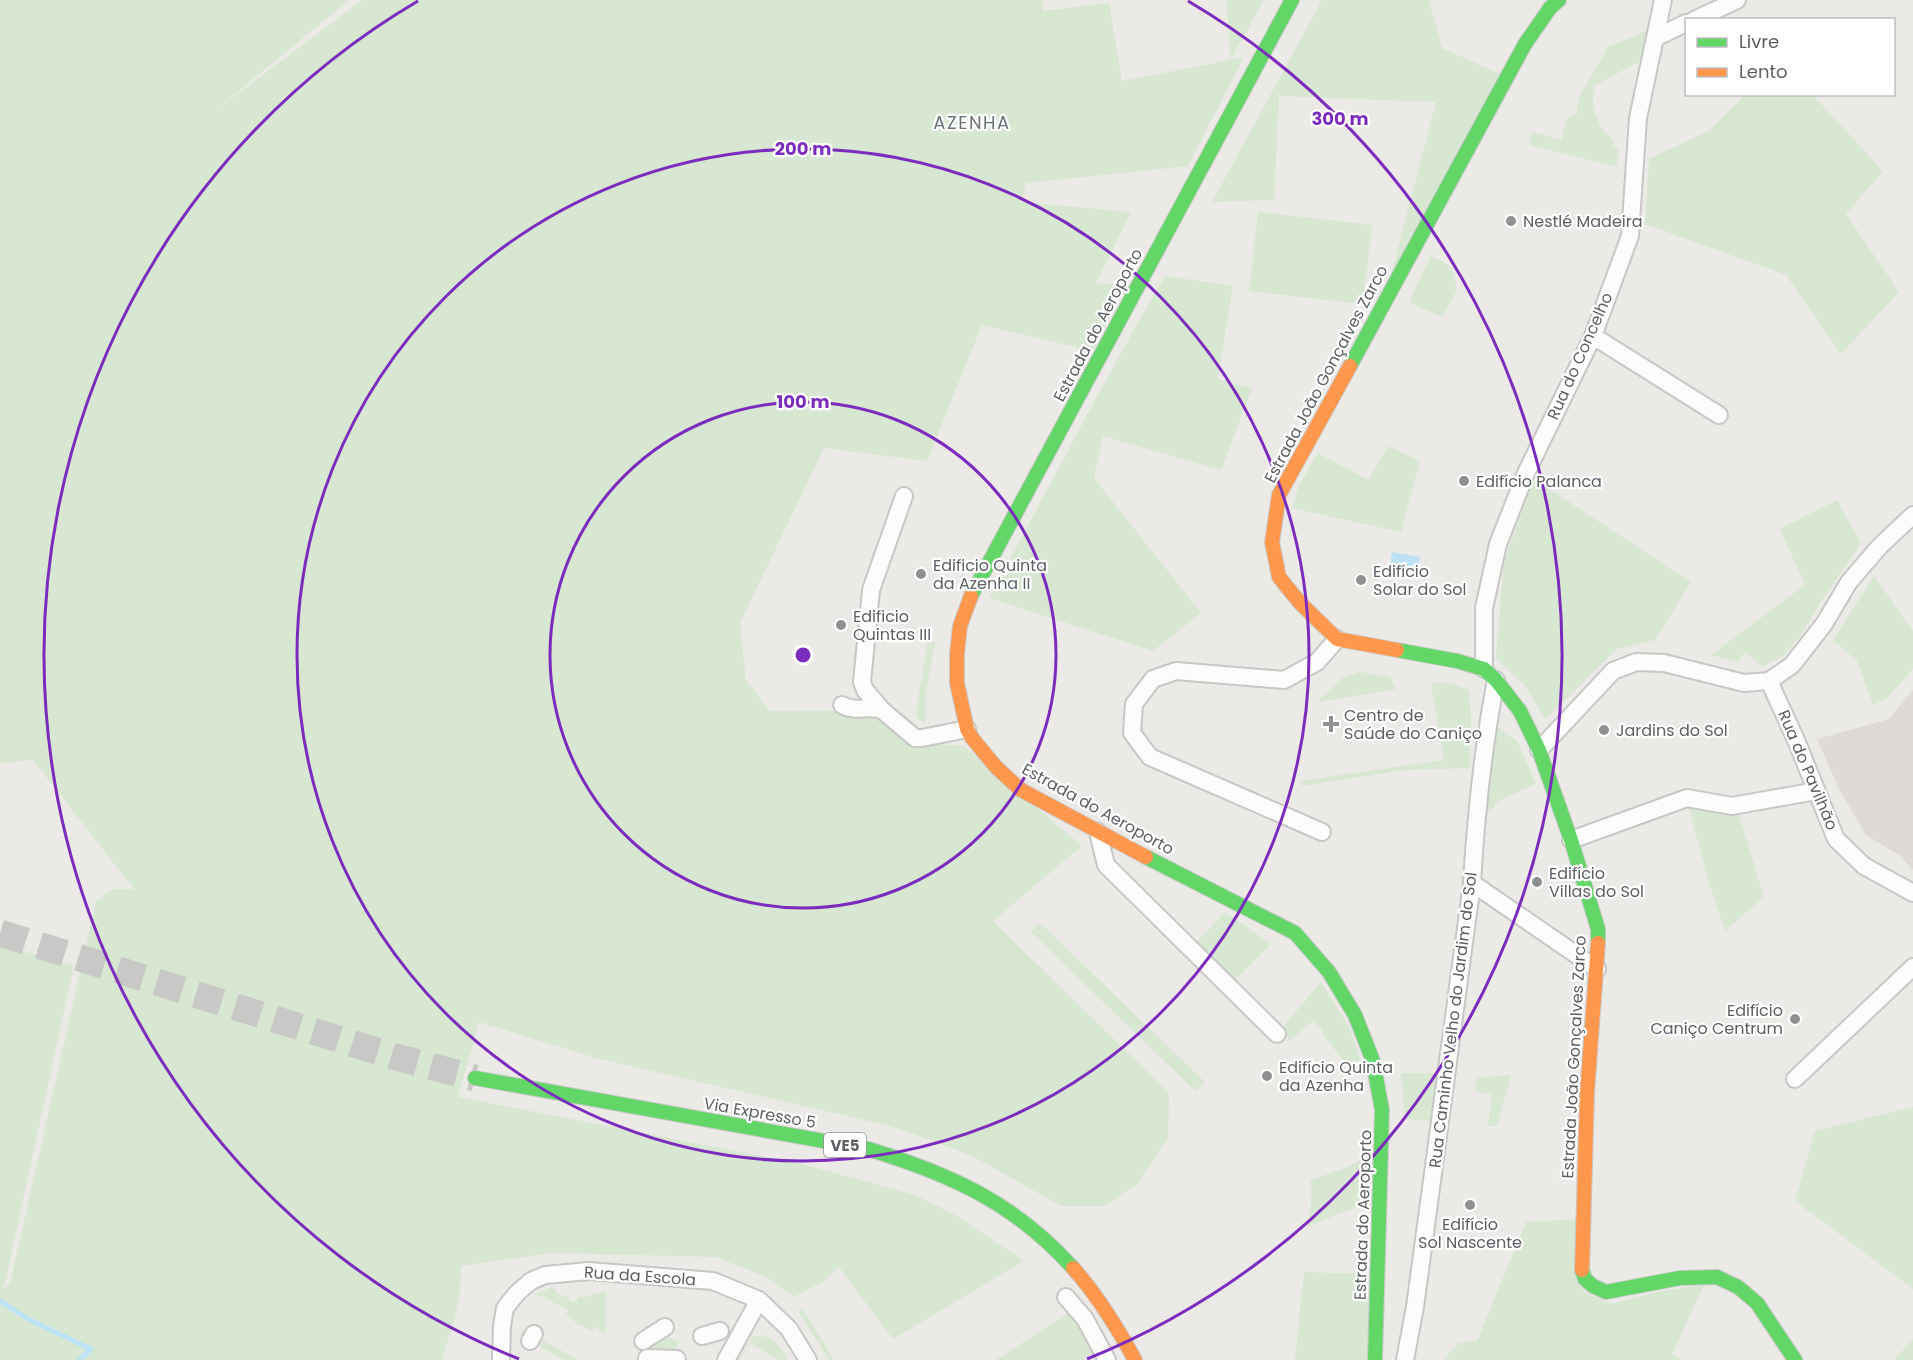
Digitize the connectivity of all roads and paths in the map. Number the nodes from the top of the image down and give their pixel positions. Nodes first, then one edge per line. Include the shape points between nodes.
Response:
1 (1292, 0) edge
2 (1559, 0) edge
3 (1663, 0) edge
4 (1737, 0) edge
5 (1698, 18) edge
6 (1685, 23) edge
7 (1657, 36) junction
8 (1593, 336) junction
9 (1719, 415) dead end
10 (904, 496) dead end
11 (1913, 515) edge
12 (1337, 639) junction
13 (1490, 675) junction
14 (1770, 681) junction
15 (842, 705) dead end
16 (882, 710) junction
17 (967, 729) junction
18 (1539, 750) junction
19 (1816, 791) junction
20 (1098, 832) junction
21 (1322, 832) dead end
22 (1571, 840) junction
23 (1472, 883) junction
24 (1913, 893) edge
25 (1913, 967) edge
26 (1597, 969) junction
27 (1277, 1034) dead end
28 (475, 1078) tunnel mouth
29 (1796, 1080) dead end
30 (1066, 1297) dead end
31 (759, 1300) junction
32 (665, 1327) dead end
33 (720, 1331) dead end
34 (702, 1335) dead end
35 (644, 1341) dead end
36 (646, 1358) dead end
37 (677, 1359) edge
38 (1405, 1359) edge
39 (501, 1360) edge
40 (726, 1360) edge
41 (808, 1360) edge
42 (1107, 1360) edge
43 (1135, 1360) edge
44 (1375, 1360) edge
45 (1795, 1360) edge

1 - 17 main road, Estrada do Aeroporto via 969,600 960,626 957,664
2 - 12 main road, Estrada João Gonçalves Zarco via 1525,44 1280,495 1272,542 1279,577 1299,603
3 - 7 street, Rua do Concelho
4 - 5 street
6 - 7 street
7 - 8 street, Rua do Concelho via 1638,118 1630,236
8 - 9 street
8 - 13 street, Rua do Concelho via 1526,473 1498,544 1484,608
10 - 16 street via 871,590 862,682
11 - 14 street via 1857,573 1792,665
12 - 13 main road via 1457,661
12 - 21 street via 1317,662 1284,680 1176,671 1153,679 1134,704 1132,733 1150,757
13 - 18 main road, Estrada João Gonçalves Zarco via 1520,711
13 - 23 street, Rua Caminho Velho do Jardim do Sol
14 - 18 street via 1744,683 1664,663 1636,662 1612,671
14 - 19 street, Rua do Pavilhão
15 - 16 street
16 - 17 street via 915,738
17 - 20 main road, Estrada do Aeroporto via 996,767 1021,790
18 - 22 main road, Estrada João Gonçalves Zarco
19 - 22 street via 1732,806 1687,798
19 - 24 street, Rua do Pavilhão via 1836,839 1864,866
20 - 27 street via 1106,865
20 - 44 main road, Estrada do Aeroporto via 1295,933 1329,972 1355,1015 1373,1061 1382,1110
22 - 26 main road, Estrada João Gonçalves Zarco via 1598,928
23 - 26 street
23 - 38 street, Rua Caminho Velho do Jardim do Sol
25 - 29 street
26 - 45 main road, Estrada João Gonçalves Zarco via 1587,1094 1582,1269 1585,1279 1606,1292 1680,1278 1717,1276 1757,1303
28 - 43 main road, Via Expresso 5 / VE5 via 868,1149 927,1167 987,1196 1045,1237 1095,1293
30 - 42 street via 1085,1319
31 - 39 street, Rua da Escola via 713,1281 589,1271 545,1275 531,1281 505,1308
31 - 40 street
31 - 41 street, Rua da Escola via 789,1329
32 - 35 street
33 - 34 street
36 - 37 street

